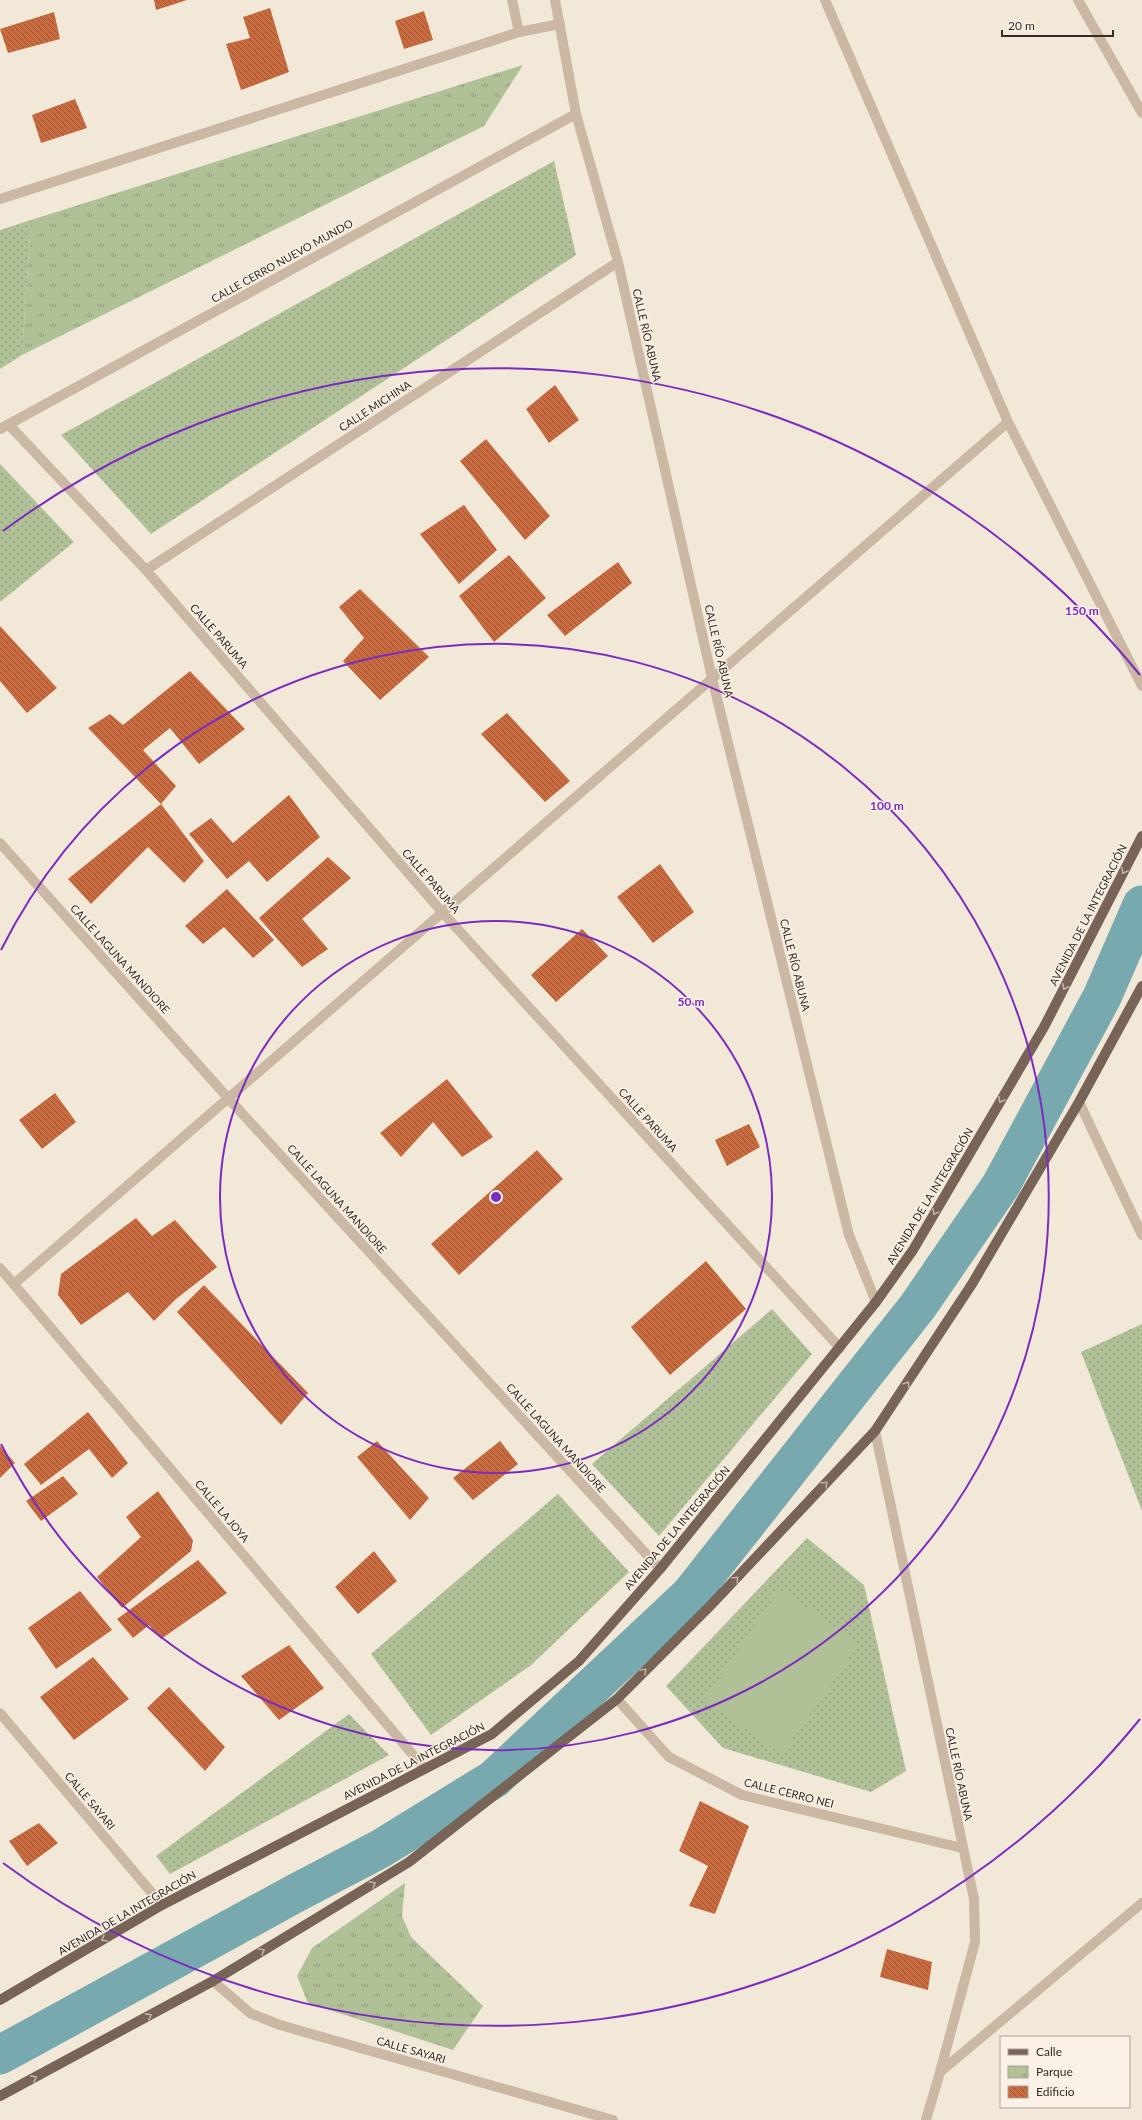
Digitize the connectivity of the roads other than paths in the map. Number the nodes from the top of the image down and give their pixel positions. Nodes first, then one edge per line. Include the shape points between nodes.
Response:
1 (512, 0) edge
2 (555, 0) edge
3 (825, 0) edge
4 (1078, 0) edge
5 (560, 24) junction
6 (519, 32) junction
7 (1142, 113) edge
8 (576, 114) junction
9 (0, 199) edge
10 (618, 262) junction
11 (1008, 422) junction
12 (4, 427) edge
13 (146, 570) junction
14 (712, 678) junction
15 (1142, 686) edge
16 (1142, 836) edge
17 (0, 843) edge
18 (442, 912) junction
19 (1142, 986) edge
20 (228, 1098) junction
21 (1079, 1102) junction
22 (1142, 1235) edge
23 (0, 1268) edge
24 (14, 1284) junction
25 (876, 1302) junction
26 (840, 1348) junction
27 (875, 1431) junction
28 (660, 1570) junction
29 (617, 1699) junction
30 (0, 1712) edge
31 (425, 1769) junction
32 (962, 1848) junction
33 (1142, 1904) edge
34 (162, 1905) junction
35 (213, 1981) junction
36 (0, 2000) edge
37 (940, 2072) junction
38 (0, 2096) edge
39 (613, 2120) edge
40 (926, 2120) edge

1 - 6 street
2 - 5 street, CALLE RÍO ABUNA
3 - 11 street
4 - 7 street
5 - 6 street
5 - 8 street, CALLE RÍO ABUNA
6 - 9 street
8 - 10 street, CALLE RÍO ABUNA
8 - 12 street, CALLE CERRO NUEVO MUNDO
10 - 13 street, CALLE MICHINA
10 - 14 street, CALLE RÍO ABUNA
11 - 14 street
11 - 15 street
12 - 13 street, CALLE PARUMA
13 - 18 street, CALLE PARUMA
14 - 18 street
14 - 25 street, CALLE RÍO ABUNA via 849,1235
16 -> 25 main road, AVENIDA DE LA INTEGRACIÓN via 1044,1027 913,1250
17 - 20 street, CALLE LAGUNA MANDIORE
18 - 20 street
18 - 26 street, CALLE PARUMA
19 - 21 main road
20 - 24 street
20 - 28 street, CALLE LAGUNA MANDIORE
21 - 22 street
27 -> 21 main road via 972,1284
23 - 24 street, CALLE LA JOYA
24 - 31 street, CALLE LA JOYA
25 - 26 main road, AVENIDA DE LA INTEGRACIÓN
26 - 28 main road, AVENIDA DE LA INTEGRACIÓN
29 -> 27 main road via 711,1605
27 - 32 street, CALLE RÍO ABUNA
28 - 31 main road, AVENIDA DE LA INTEGRACIÓN via 579,1661 510,1720 492,1734
29 - 32 street, CALLE CERRO NEI via 669,1757 742,1795
35 -> 29 main road via 409,1862
30 - 34 street, CALLE SAYARI
31 - 34 main road, AVENIDA DE LA INTEGRACIÓN
32 - 37 street, CALLE RÍO ABUNA via 974,1899 975,1942
33 - 37 street
34 -> 36 main road, AVENIDA DE LA INTEGRACIÓN
38 -> 35 main road
35 - 39 street, CALLE SAYARI via 250,2012 280,2025
37 - 40 street, CALLE RÍO ABUNA

